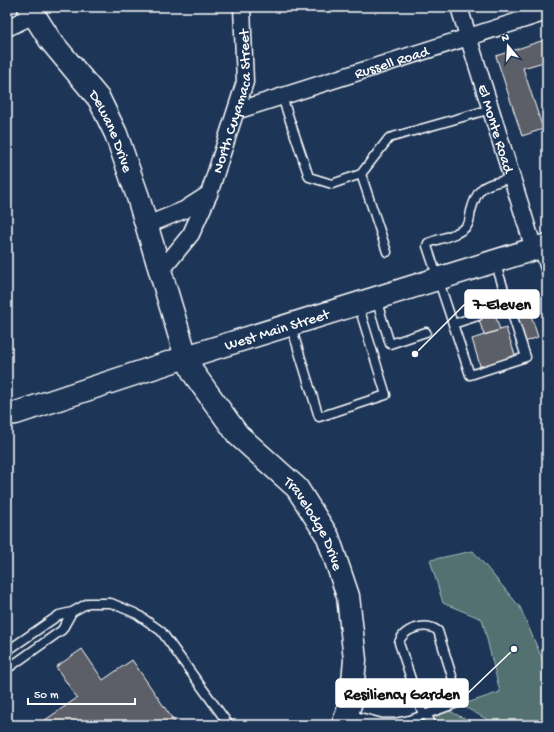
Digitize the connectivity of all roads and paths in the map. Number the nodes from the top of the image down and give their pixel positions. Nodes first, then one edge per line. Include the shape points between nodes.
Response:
1 (242, 7) edge
2 (459, 7) edge
3 (32, 11) edge
4 (547, 12) edge
5 (7, 28) edge
6 (469, 38) junction
7 (282, 97) junction
8 (491, 109) junction
9 (236, 111) junction
10 (361, 174) junction
11 (512, 178) junction
12 (209, 194) junction
13 (147, 225) junction
14 (540, 247) edge
15 (386, 252) dead end
16 (495, 261) junction
17 (161, 271) junction
18 (547, 274) edge
19 (438, 279) junction
20 (367, 302) junction
21 (510, 306) junction
22 (494, 311) dead end
23 (478, 316) dead end
24 (453, 324) junction
25 (290, 326) junction
26 (426, 332) dead end
27 (186, 357) junction
28 (7, 414) edge
29 (72, 612) junction
30 (7, 651) edge
31 (7, 669) edge
32 (425, 714) junction
33 (345, 719) edge
34 (229, 725) edge
35 (431, 725) edge

1 - 9 street, North Cuyamaca Street via 245,82
2 - 6 street, El Monte Road
3 - 5 street
3 - 13 street, Dewane Drive via 50,40 99,99 116,134
4 - 6 street, Russell Road
6 - 7 street, Russell Road
6 - 8 street, El Monte Road
7 - 9 street, Russell Road
7 - 10 lane via 309,177 332,184
8 - 10 lane via 389,138
8 - 11 street, El Monte Road
9 - 12 street, North Cuyamaca Street
10 - 15 lane
11 - 14 street, El Monte Road
11 - 19 lane via 482,187 476,194 468,225 456,234 428,243 426,246
12 - 13 street, North Cuyamaca Street via 184,210
12 - 17 street, North Cuyamaca Street via 191,234
13 - 17 street, Dewane Drive
14 - 16 street, West Main Street
14 - 18 lane
16 - 19 street, West Main Street
16 - 21 lane
17 - 27 street
19 - 20 street, West Main Street
19 - 24 lane
20 - 25 street, West Main Street
20 - 25 lane via 386,395 319,417
20 - 26 lane via 390,344
21 - 22 lane
21 - 24 lane via 526,357 470,375
23 - 24 lane
25 - 27 street, West Main Street
27 - 28 street, West Main Street
27 - 33 street, Travelodge Drive via 194,374 238,435 297,488 328,537 348,596 355,660 350,702
29 - 30 lane via 59,615
29 - 31 lane via 62,630
29 - 34 lane via 88,603 111,603 137,614 161,631
32 - 32 lane via 400,643 405,632 425,626 438,631 460,700 458,704
32 - 33 lane via 395,723
32 - 35 lane

